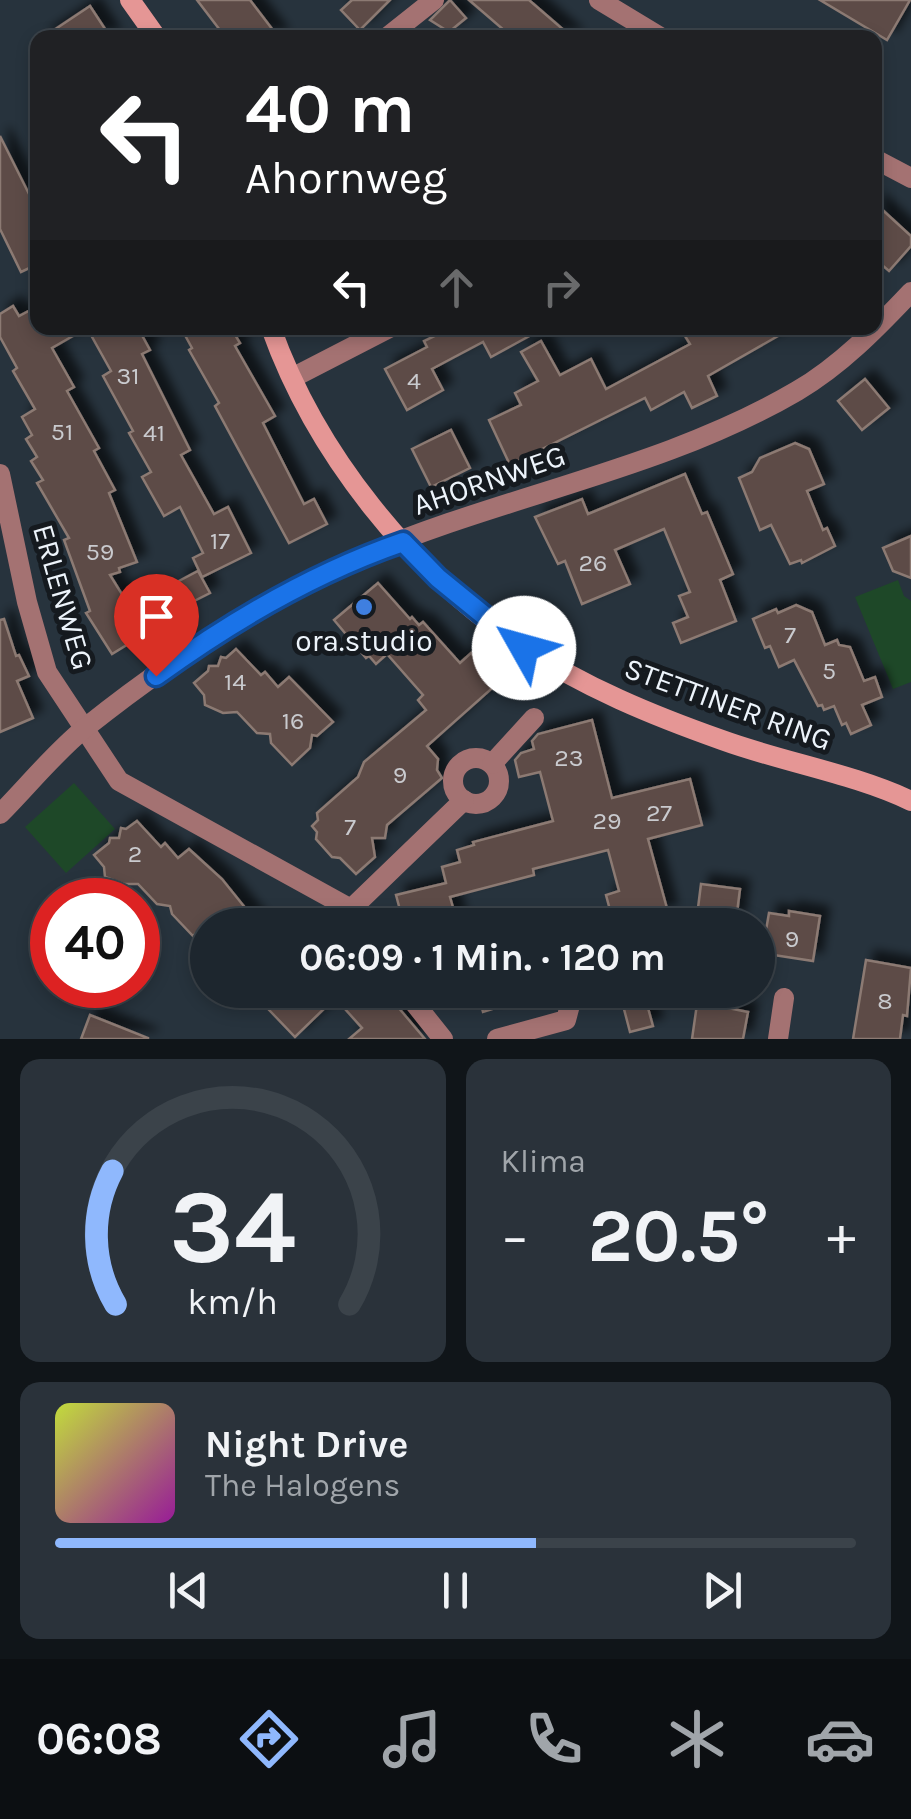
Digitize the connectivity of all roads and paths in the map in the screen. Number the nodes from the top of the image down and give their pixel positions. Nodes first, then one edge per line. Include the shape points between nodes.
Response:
1 (130, 0) edge
2 (434, 0) edge
3 (599, 0) edge
4 (151, 30) edge
5 (396, 30) edge
6 (649, 30) edge
7 (882, 163) edge
8 (911, 178) edge
9 (911, 292) edge
10 (882, 322) edge
11 (274, 335) edge
12 (375, 335) edge
13 (870, 335) edge
14 (292, 378) junction
15 (0, 474) edge
16 (403, 542) junction
17 (534, 718) dead end
18 (82, 730) junction
19 (492, 764) junction
20 (908, 794) edge
21 (464, 800) junction
22 (0, 814) edge
23 (338, 908) edge
24 (362, 908) edge
25 (784, 998) dead end
26 (418, 1008) edge
27 (569, 1008) edge
28 (442, 1039) edge
29 (498, 1039) edge
30 (778, 1039) edge

1 - 4 street
2 - 5 street
3 - 6 street
7 - 8 street
9 - 10 street, AHORNWEG
11 - 14 street, STETTINER RING
12 - 14 street
13 - 16 street, AHORNWEG via 801,389 733,426
14 - 16 street, STETTINER RING via 310,417
15 - 18 street, ERLENWEG via 47,672
16 - 18 street, AHORNWEG via 284,592
16 - 20 street, STETTINER RING via 524,648 632,706 725,742
17 - 19 street
18 - 22 street, AHORNWEG
18 - 23 street, ERLENWEG via 119,781
19 - 21 street via 497,791 486,801
19 - 21 street via 478,758 458,766 453,781
21 - 24 street
25 - 30 street
26 - 28 street
27 - 29 street via 566,1020

